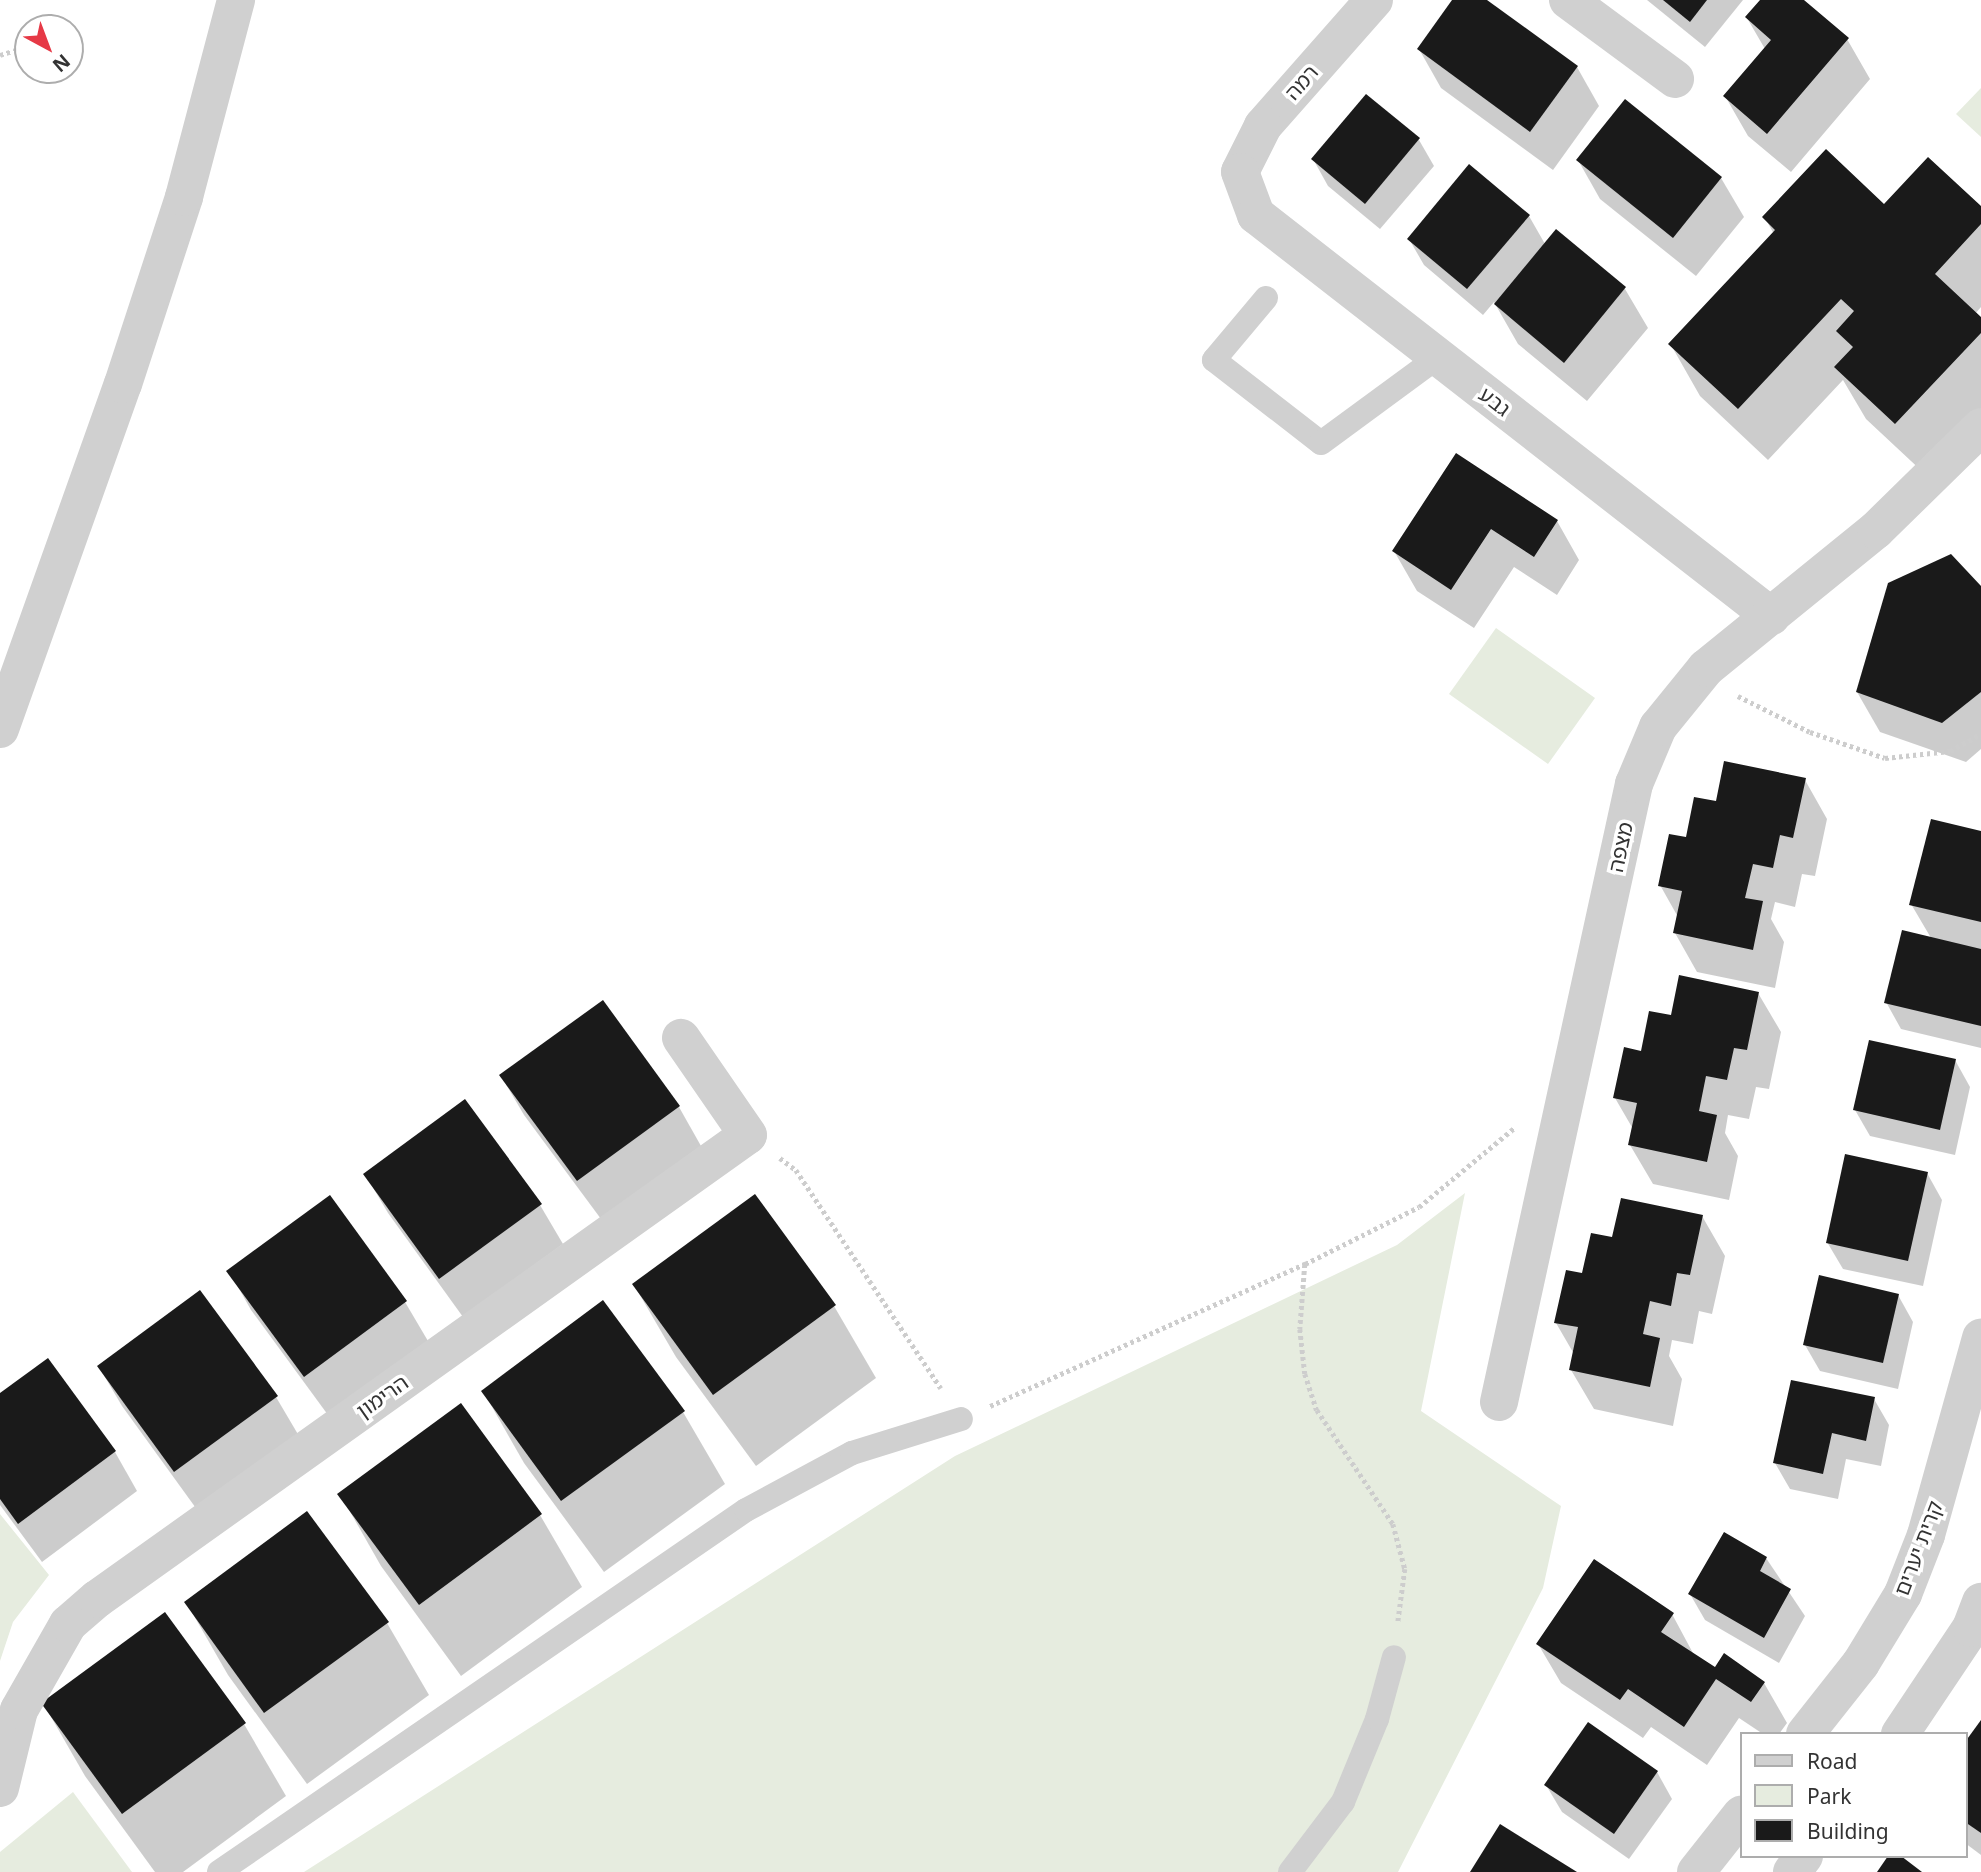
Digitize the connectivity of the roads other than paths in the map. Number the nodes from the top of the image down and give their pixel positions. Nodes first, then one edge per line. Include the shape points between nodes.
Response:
1 (236, 0) edge
2 (1374, 0) edge
3 (1568, 0) edge
4 (1675, 79) dead end
5 (1240, 172) joint
6 (1266, 298) dead end
7 (1438, 357) junction
8 (1981, 427) edge
9 (1771, 617) junction
10 (0, 729) edge
11 (681, 1038) dead end
12 (1981, 1338) edge
13 (1499, 1402) dead end
14 (961, 1419) road end
15 (1981, 1602) edge
16 (1394, 1657) road end
17 (1807, 1732) edge
18 (1901, 1732) edge
19 (0, 1788) edge
20 (1740, 1816) edge
21 (219, 1872) edge
22 (1290, 1872) edge
23 (1696, 1872) edge

1 - 10 street via 184,197
2 - 5 street, רמה via 1263,126
3 - 4 street
5 - 7 street, גבע via 1256,215
6 - 7 lane via 1214,360 1321,443
7 - 9 street, גבע
8 - 9 street, מצפה via 1876,530
9 - 13 street, מצפה via 1706,668 1658,727 1634,784
11 - 19 street, הרימון via 748,1135 97,1598 68,1624 44,1661 19,1710
12 - 17 street, קרית יערים via 1930,1523 1903,1594 1861,1663
14 - 21 lane via 852,1453 746,1510
15 - 18 street via 1971,1628
16 - 22 lane via 1377,1719 1343,1802
20 - 23 street

